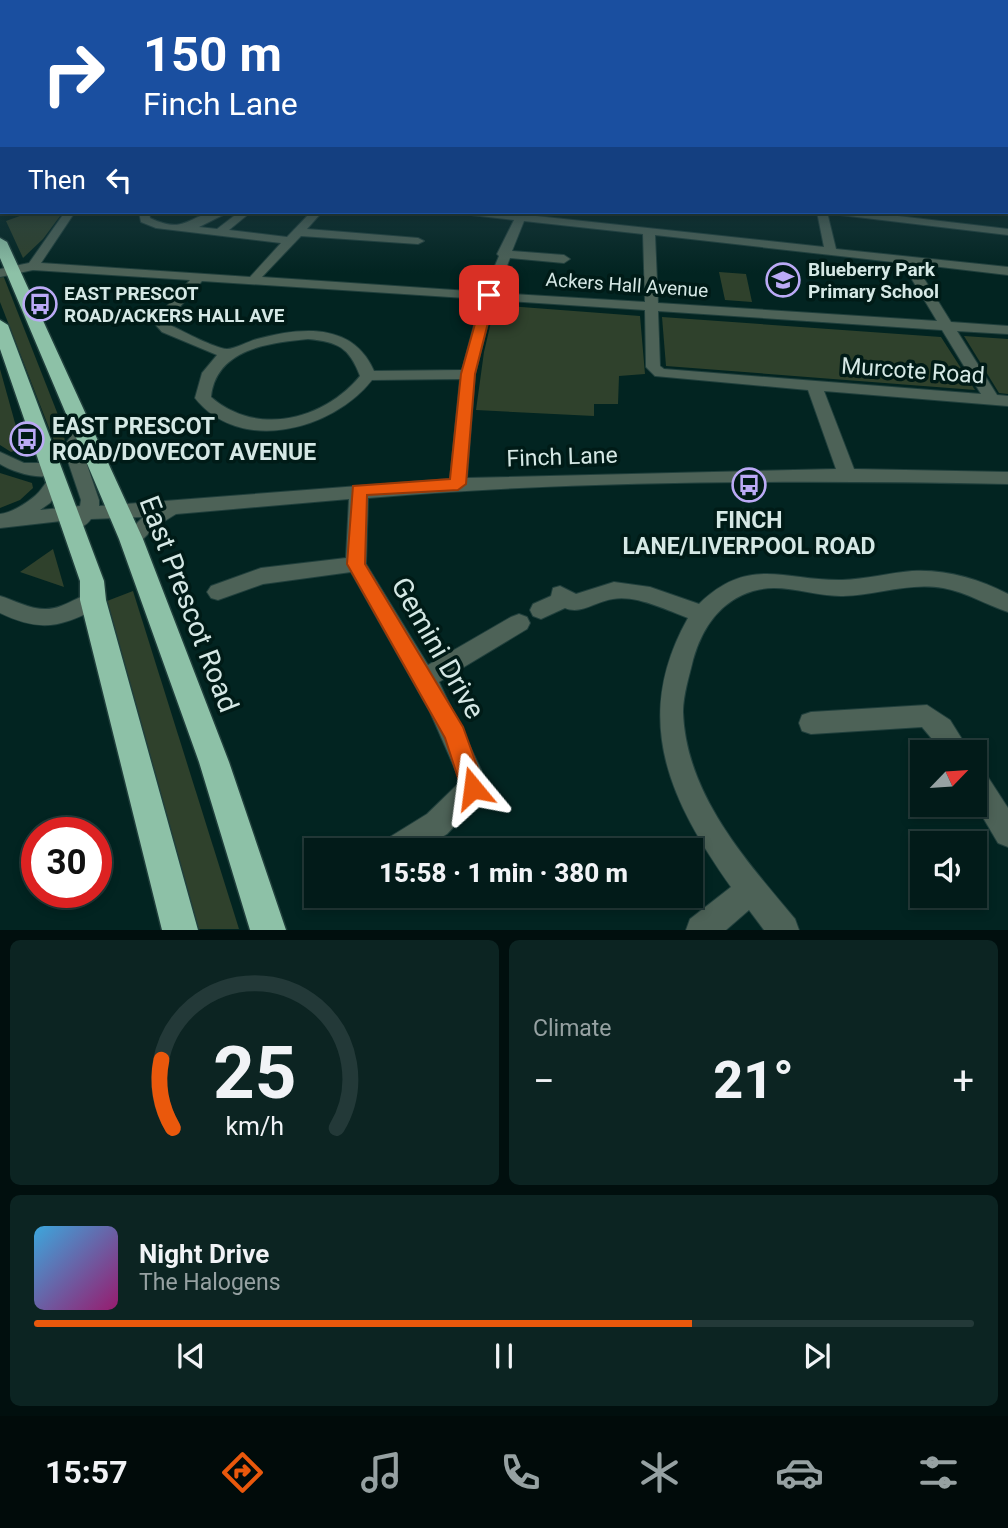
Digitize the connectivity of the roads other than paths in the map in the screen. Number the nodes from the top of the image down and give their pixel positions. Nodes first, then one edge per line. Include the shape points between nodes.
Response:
1 (68, 214) edge
2 (143, 214) edge
3 (218, 214) edge
4 (239, 214) edge
5 (315, 214) edge
6 (487, 214) edge
7 (822, 214) edge
8 (873, 214) edge
9 (520, 218) junction
10 (186, 229) junction
11 (1008, 232) edge
12 (649, 233) junction
13 (218, 234) junction
14 (293, 236) junction
15 (418, 241) dead end
16 (0, 242) edge
17 (831, 252) junction
18 (503, 254) junction
19 (564, 259) dead end
20 (906, 261) junction
21 (15, 270) edge
22 (1008, 271) edge
23 (199, 276) junction
24 (254, 279) junction
25 (489, 295) junction
26 (651, 306) junction
27 (944, 326) junction
28 (0, 327) edge
29 (1008, 330) edge
30 (227, 354) junction
31 (468, 374) junction
32 (368, 376) junction
33 (815, 387) junction
34 (1000, 400) edge
35 (84, 431) junction
36 (0, 457) edge
37 (55, 475) junction
38 (847, 475) junction
39 (1008, 478) edge
40 (458, 484) junction
41 (359, 490) junction
42 (176, 507) junction
43 (119, 512) junction
44 (77, 517) junction
45 (4, 523) edge
46 (131, 539) junction
47 (356, 564) junction
48 (218, 592) dead end
49 (93, 600) junction
50 (0, 604) edge
51 (1008, 604) edge
52 (541, 610) dead end
53 (702, 614) junction
54 (519, 623) dead end
55 (424, 679) junction
56 (811, 723) dead end
57 (949, 740) edge
58 (987, 799) edge
59 (1008, 833) edge
60 (414, 838) edge
61 (751, 890) junction
62 (180, 929) edge
63 (268, 929) edge
64 (701, 929) edge
65 (784, 929) edge

1 - 21 street
2 - 10 street via 148,223
3 - 10 street
4 - 13 street
5 - 14 street
6 - 9 street
7 - 17 street
8 - 11 street
9 - 12 street
9 - 18 street
10 - 13 street
12 - 17 street
12 - 26 street, Murcote Road
13 - 14 street
14 - 15 street
14 - 24 street
16 - 21 highway, East Prescot Road
17 - 20 street
18 - 19 street
18 - 25 street
20 - 22 street
20 - 27 street
21 - 23 street, Ackers Hall Avenue
21 - 35 highway, East Prescot Road
23 - 24 street, Ackers Hall Avenue
23 - 30 street via 160,322
24 - 25 street, Ackers Hall Avenue
25 - 26 street, Ackers Hall Avenue
25 - 31 street
26 - 27 street, Ackers Hall Avenue
26 - 33 street, Murcote Road via 653,366 660,373
27 - 29 street, Ackers Hall Avenue
27 - 34 street
28 - 37 highway
30 - 32 street via 269,340 323,336 353,347
30 - 32 street via 213,365 202,398 214,413 237,422 288,423 317,416 350,396
31 - 32 street
31 - 40 street
33 - 34 street, Murcote Road
33 - 38 street
35 - 43 highway, East Prescot Road
35 - 44 street via 72,447 90,500
36 - 37 street via 20,469
37 - 44 highway
37 - 45 street via 43,499
38 - 39 street, Finch Lane
38 - 40 street, Finch Lane
40 - 41 street, Finch Lane
41 - 42 street, Finch Lane
41 - 47 street
42 - 43 street, Finch Lane
42 - 46 street via 148,522
43 - 44 street, Finch Lane
43 - 46 highway, East Prescot Road
44 - 45 street, Finch Lane
44 - 49 highway
46 - 63 highway, East Prescot Road via 214,762
47 - 48 street via 261,576
47 - 55 street, Gemini Drive
49 - 50 street via 46,620
49 - 62 highway
51 - 53 street via 958,585 922,578 836,588 762,582 718,598
52 - 53 street via 563,596 573,603 614,590 650,595
53 - 61 street via 692,628 677,680 671,710 674,741 690,798
54 - 55 street
55 - 60 street, Gemini Drive via 455,735 473,788 437,824
56 - 57 street via 927,716
58 - 59 street
61 - 64 street
61 - 65 street

